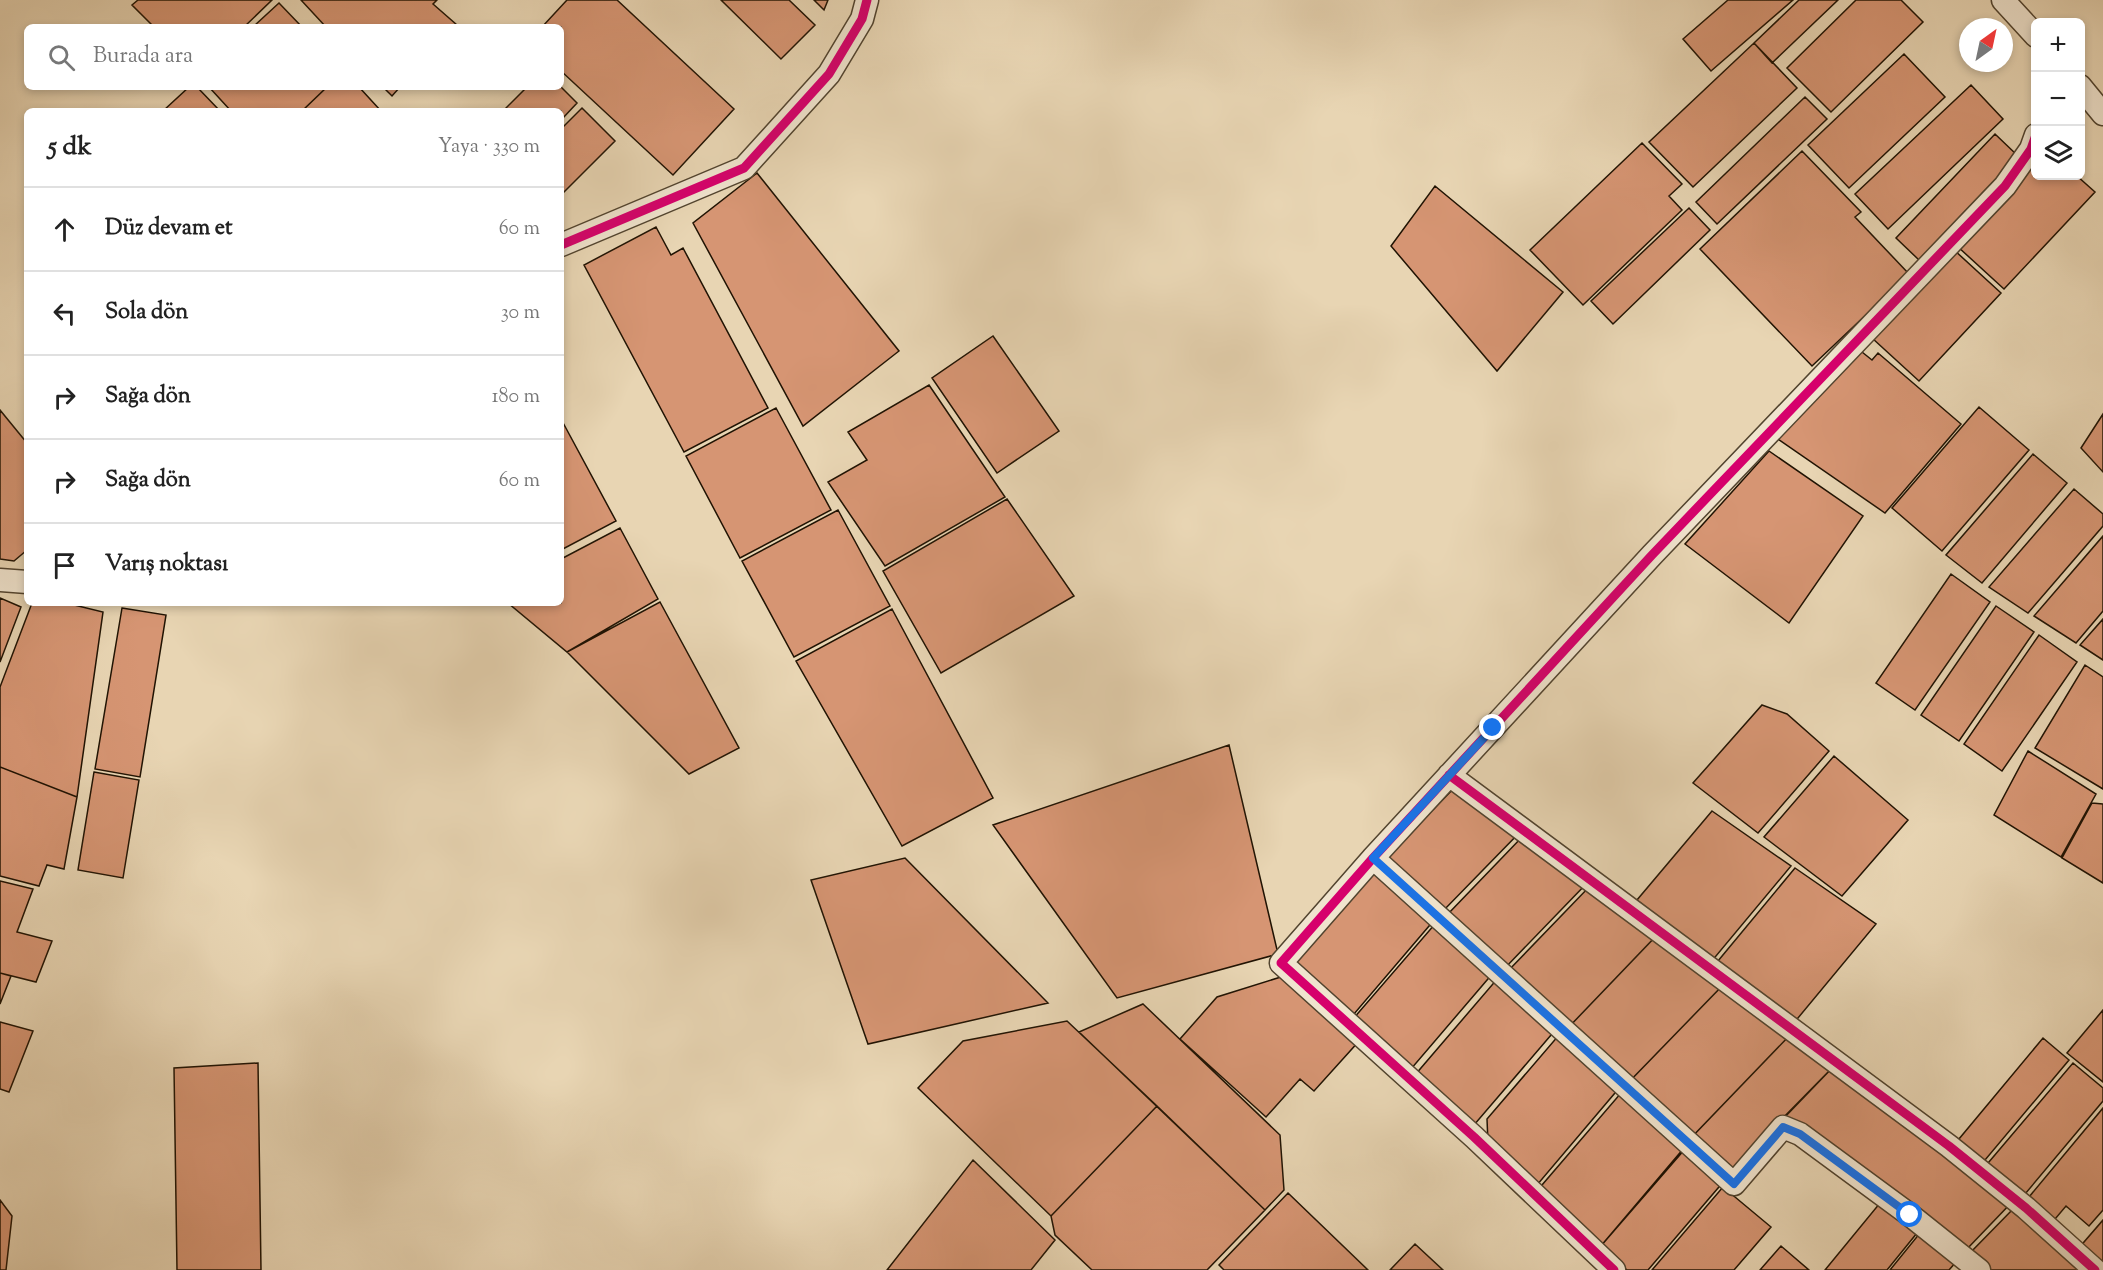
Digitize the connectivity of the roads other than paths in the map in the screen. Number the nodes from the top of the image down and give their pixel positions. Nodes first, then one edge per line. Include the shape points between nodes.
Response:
1 (867, 0) edge
2 (2002, 0) edge
3 (2031, 31) edge
4 (2085, 92) edge
5 (2103, 114) edge
6 (2031, 148) edge
7 (564, 244) edge
8 (0, 580) edge
9 (24, 582) edge
10 (1449, 775) junction
11 (1373, 858) junction
12 (1614, 1270) edge
13 (1979, 1270) edge
14 (2095, 1270) edge

1 - 7 street via 862,19 829,74 744,168
2 - 3 street
4 - 5 street
6 - 10 street via 2005,186 1652,555
8 - 9 street
10 - 11 street
10 - 14 street via 1949,1146
11 - 12 street via 1281,963
11 - 13 street via 1734,1184 1783,1127 1800,1134

